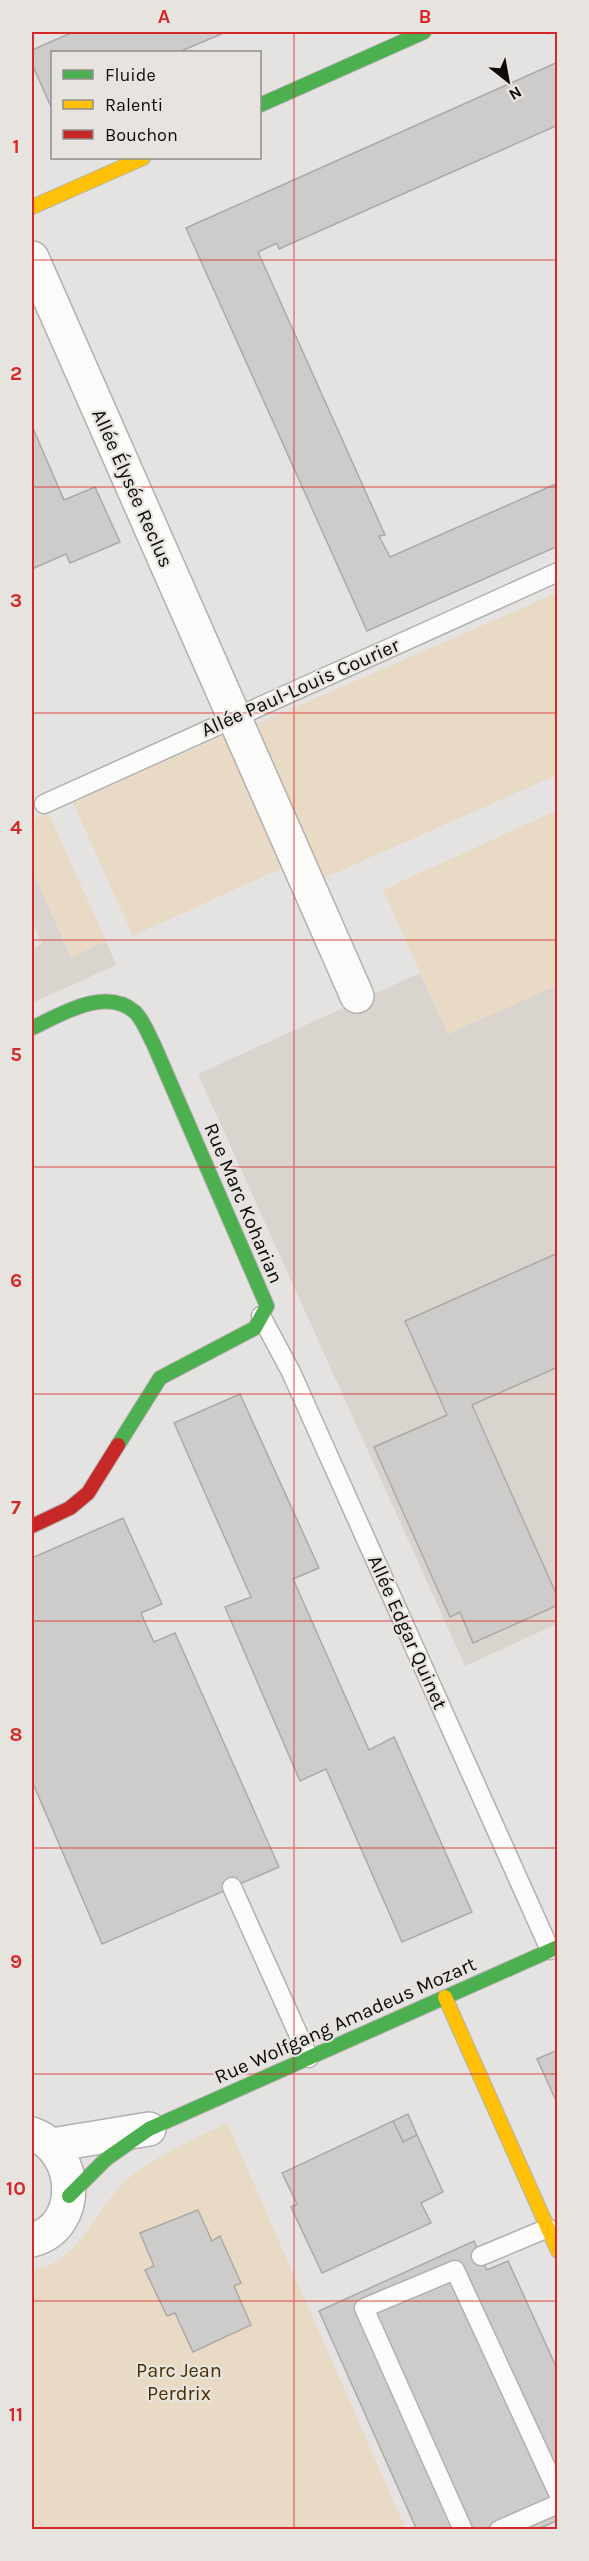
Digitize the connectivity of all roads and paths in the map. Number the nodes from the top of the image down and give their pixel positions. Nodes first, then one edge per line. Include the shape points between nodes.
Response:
1 (424, 32) edge
2 (261, 105) edge
3 (141, 159) edge
4 (32, 207) edge
5 (32, 258) edge
6 (558, 572) edge
7 (235, 717) junction
8 (44, 804) dead end
9 (357, 996) dead end
10 (32, 1028) edge
11 (261, 1316) junction
12 (32, 1526) edge
13 (232, 1887) dead end
14 (554, 1949) edge
15 (445, 1997) junction
16 (309, 2058) junction
17 (149, 2129) junction
18 (41, 2140) edge
19 (69, 2196) junction
20 (548, 2228) junction
21 (32, 2240) edge
22 (558, 2251) edge
23 (481, 2256) dead end
24 (558, 2493) edge
25 (558, 2504) edge
26 (464, 2529) edge
27 (499, 2529) edge

1 - 2 street
3 - 4 street
5 - 7 street, Allée Élysée Reclus
6 - 7 lane, Allée Paul-Louis Courier
7 - 8 lane, Allée Paul-Louis Courier
7 - 9 street, Allée Élysée Reclus
10 - 11 street, Rue Marc Koharian via 80,1006 105,1000 133,1011 154,1045 267,1306
11 - 12 street via 255,1328 160,1378 88,1493 70,1508
11 - 14 lane, Allée Edgar Quinet via 296,1383
13 - 16 lane
14 - 15 street, Rue Wolfgang Amadeus Mozart
15 - 16 street, Rue Wolfgang Amadeus Mozart
15 - 20 street
16 - 17 street, Rue Wolfgang Amadeus Mozart
17 - 18 street
17 - 19 street, Rue Wolfgang Amadeus Mozart via 106,2159
18 - 19 street via 67,2168
19 - 21 street via 52,2229
20 - 22 street
20 - 23 lane
24 - 26 lane via 455,2270 364,2307
25 - 27 lane

